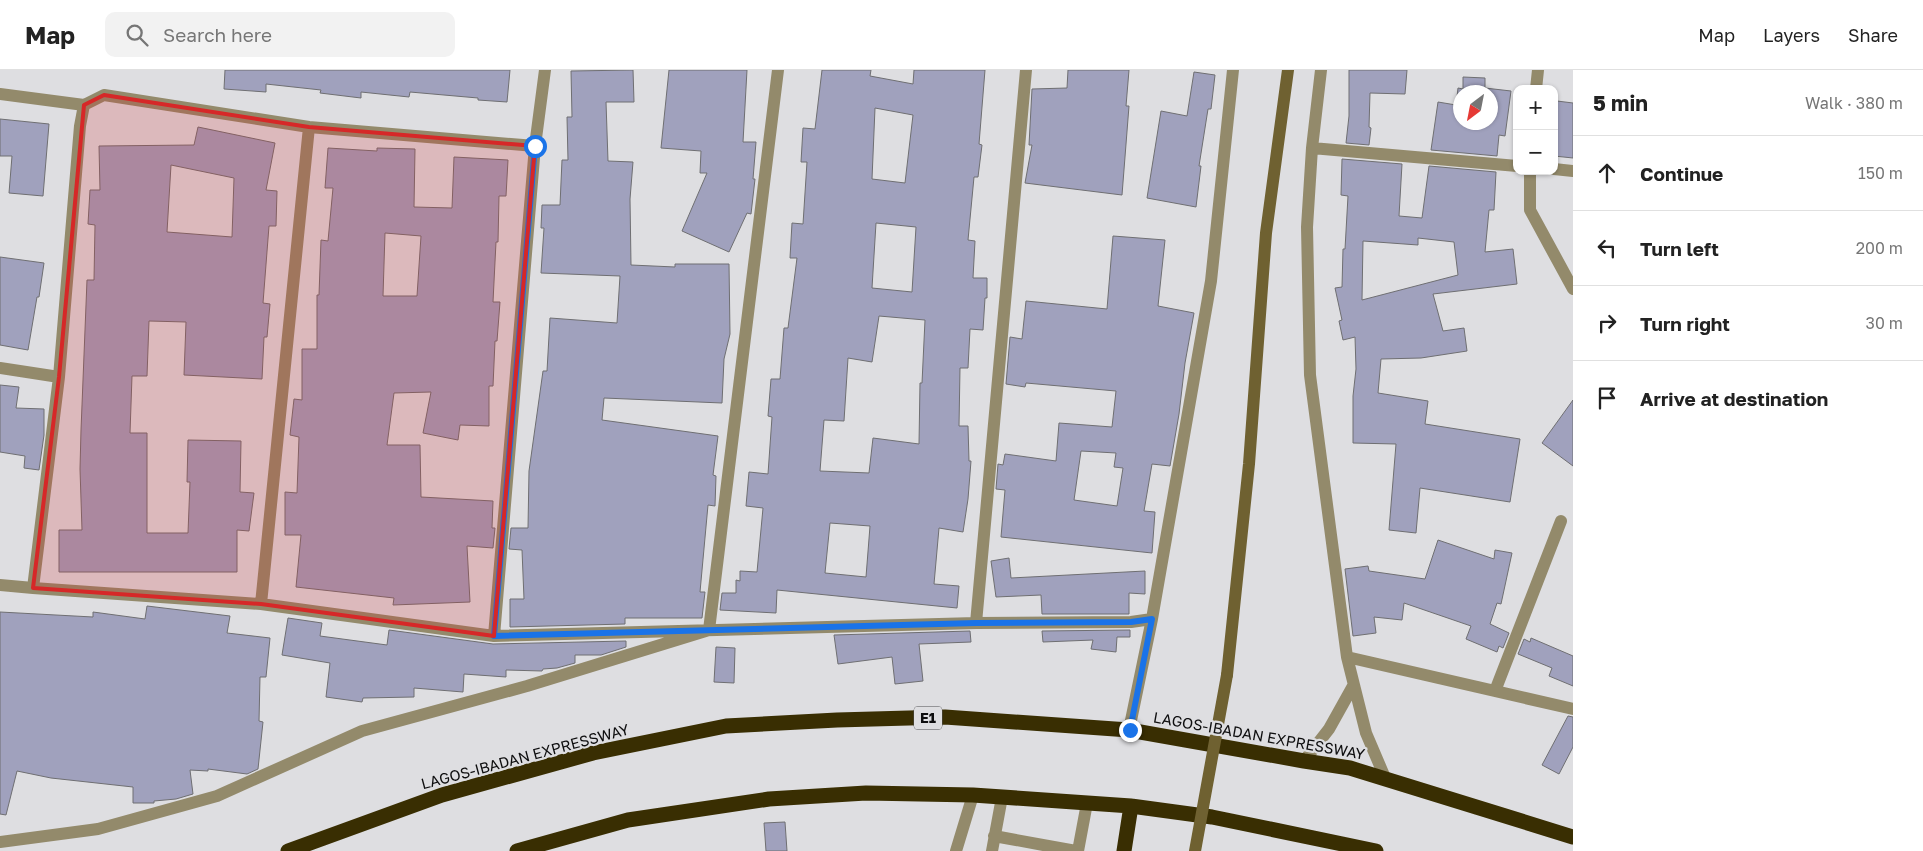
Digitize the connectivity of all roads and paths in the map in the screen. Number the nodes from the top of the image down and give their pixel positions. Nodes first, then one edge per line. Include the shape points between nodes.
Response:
1 (545, 70) edge
2 (778, 70) edge
3 (1026, 70) edge
4 (1232, 70) edge
5 (1288, 70) edge
6 (1321, 70) edge
7 (1538, 70) edge
8 (1536, 85) edge
9 (0, 94) edge
10 (84, 105) junction
11 (309, 127) junction
12 (535, 146) junction
13 (1312, 148) junction
14 (1513, 166) edge
15 (1558, 169) edge
16 (1573, 171) edge
17 (1530, 175) edge
18 (1573, 290) edge
19 (0, 368) edge
20 (59, 377) junction
21 (1561, 521) dead end
22 (0, 585) edge
23 (33, 588) junction
24 (261, 604) junction
25 (1152, 619) junction
26 (976, 623) junction
27 (709, 630) junction
28 (494, 636) junction
29 (1347, 657) junction
30 (1353, 686) junction
31 (1495, 691) junction
32 (1573, 709) edge
33 (1130, 730) junction
34 (1304, 762) junction
35 (1386, 780) junction
36 (973, 795) junction
37 (1002, 797) junction
38 (1087, 803) junction
39 (1131, 806) junction
40 (994, 836) junction
41 (1573, 837) edge
42 (0, 842) edge
43 (288, 851) edge
44 (517, 851) edge
45 (956, 851) edge
46 (992, 851) edge
47 (1077, 851) edge
48 (1124, 851) edge
49 (1195, 851) edge
50 (1376, 851) edge

1 - 12 street
2 - 27 street
3 - 26 street
4 - 25 street via 1210,281
5 - 49 main road, bridge via 1266,233 1249,464 1226,675
6 - 13 street
7 - 8 street
9 - 10 street
10 - 11 street via 104,95
10 - 20 street
11 - 12 street
11 - 24 street
12 - 28 street
13 - 14 street
13 - 29 street via 1307,227 1310,374
15 - 16 street
17 - 18 street via 1530,210
19 - 20 street
20 - 23 street
21 - 31 street
22 - 23 street
23 - 24 street
24 - 28 street
25 - 26 street via 1131,622
25 - 33 street
26 - 27 street
27 - 28 street
27 - 42 street via 527,686 362,730 217,796 98,828
29 - 30 street
29 - 31 street
30 - 34 street via 1329,729
30 - 35 street via 1366,733
31 - 32 street
33 - 34 highway, LAGOS-IBADAN EXPRESSWAY / E1
33 - 43 highway, LAGOS-IBADAN EXPRESSWAY / E1 via 945,717 726,726 593,753 442,795
34 - 35 highway, LAGOS-IBADAN EXPRESSWAY / E1 via 1350,768
35 - 41 highway, LAGOS-IBADAN EXPRESSWAY / E1
36 - 37 highway
36 - 44 highway via 866,793 768,799 628,820
36 - 45 street
37 - 38 highway
37 - 40 street
38 - 39 highway
38 - 47 street
39 - 48 highway
39 - 50 highway via 1212,817
40 - 46 street
40 - 47 street

